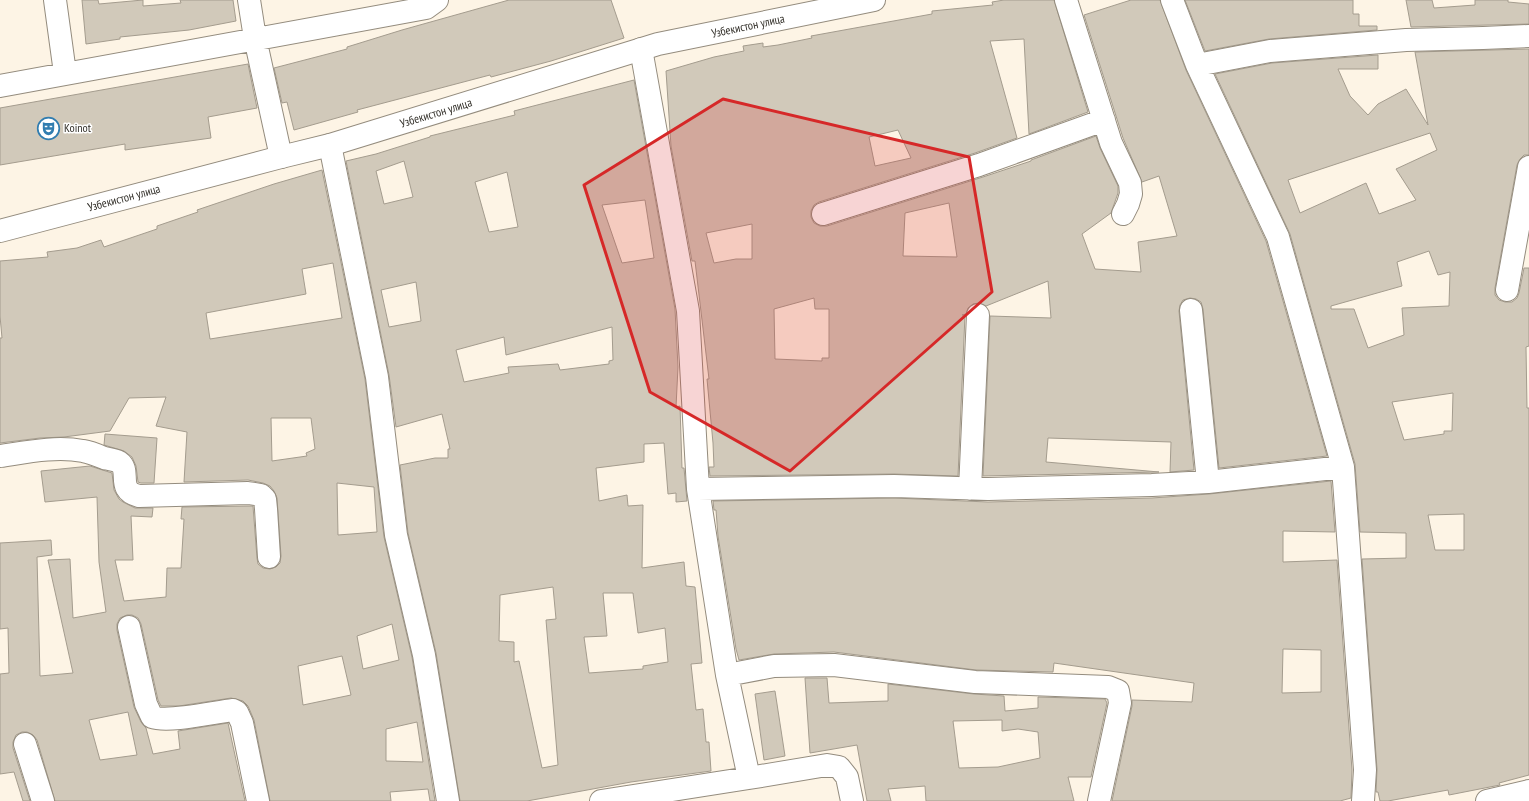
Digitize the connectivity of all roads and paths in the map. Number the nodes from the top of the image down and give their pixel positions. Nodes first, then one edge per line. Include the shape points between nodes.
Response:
1 (55, 0) edge
2 (249, 0) edge
3 (437, 0) edge
4 (874, 0) edge
5 (1066, 0) edge
6 (1172, 0) edge
7 (1529, 36) edge
8 (255, 38) junction
9 (641, 49) junction
10 (1197, 65) junction
11 (65, 73) junction
12 (0, 86) edge
13 (1104, 120) junction
14 (330, 146) junction
15 (281, 157) junction
16 (1529, 167) edge
17 (823, 214) dead end
18 (1123, 214) dead end
19 (0, 231) edge
20 (1507, 290) dead end
21 (1191, 310) dead end
22 (978, 315) dead end
23 (0, 456) edge
24 (1343, 467) junction
25 (1208, 482) junction
26 (698, 489) junction
27 (970, 489) junction
28 (269, 556) dead end
29 (129, 627) dead end
30 (727, 675) junction
31 (25, 744) dead end
32 (749, 778) junction
33 (1529, 791) edge
34 (43, 801) edge
35 (258, 801) edge
36 (448, 801) edge
37 (601, 801) edge
38 (852, 801) edge
39 (1099, 801) edge
40 (1363, 801) edge
41 (1487, 801) edge

1 - 11 street
2 - 8 street
3 - 8 street via 426,8
4 - 9 street, Узбекистон улица
5 - 13 street
6 - 10 street
7 - 10 street via 1406,40 1270,51
8 - 11 street
8 - 15 street
9 - 14 street, Узбекистон улица
9 - 26 street via 688,311
10 - 24 street via 1278,237
11 - 12 street
13 - 17 street via 979,164
13 - 18 street via 1111,143 1130,183 1128,204
14 - 15 street, Узбекистон улица
14 - 36 street via 377,377 396,535 424,655
15 - 19 street, Узбекистон улица
16 - 20 street
21 - 25 street
22 - 27 street
23 - 28 street via 44,449 83,451 119,462 124,469 127,491 139,496 248,493 261,495 265,499
24 - 25 street
24 - 40 street via 1365,770
25 - 27 street
26 - 27 street via 894,486
26 - 30 street
29 - 35 street via 146,704 152,717 176,718 233,710 237,712 242,723
30 - 32 street
30 - 39 street via 774,666 834,665 975,682 1108,687 1118,692 1120,703
31 - 34 street
32 - 37 street
32 - 38 street via 827,765 839,767 847,777
33 - 41 street

